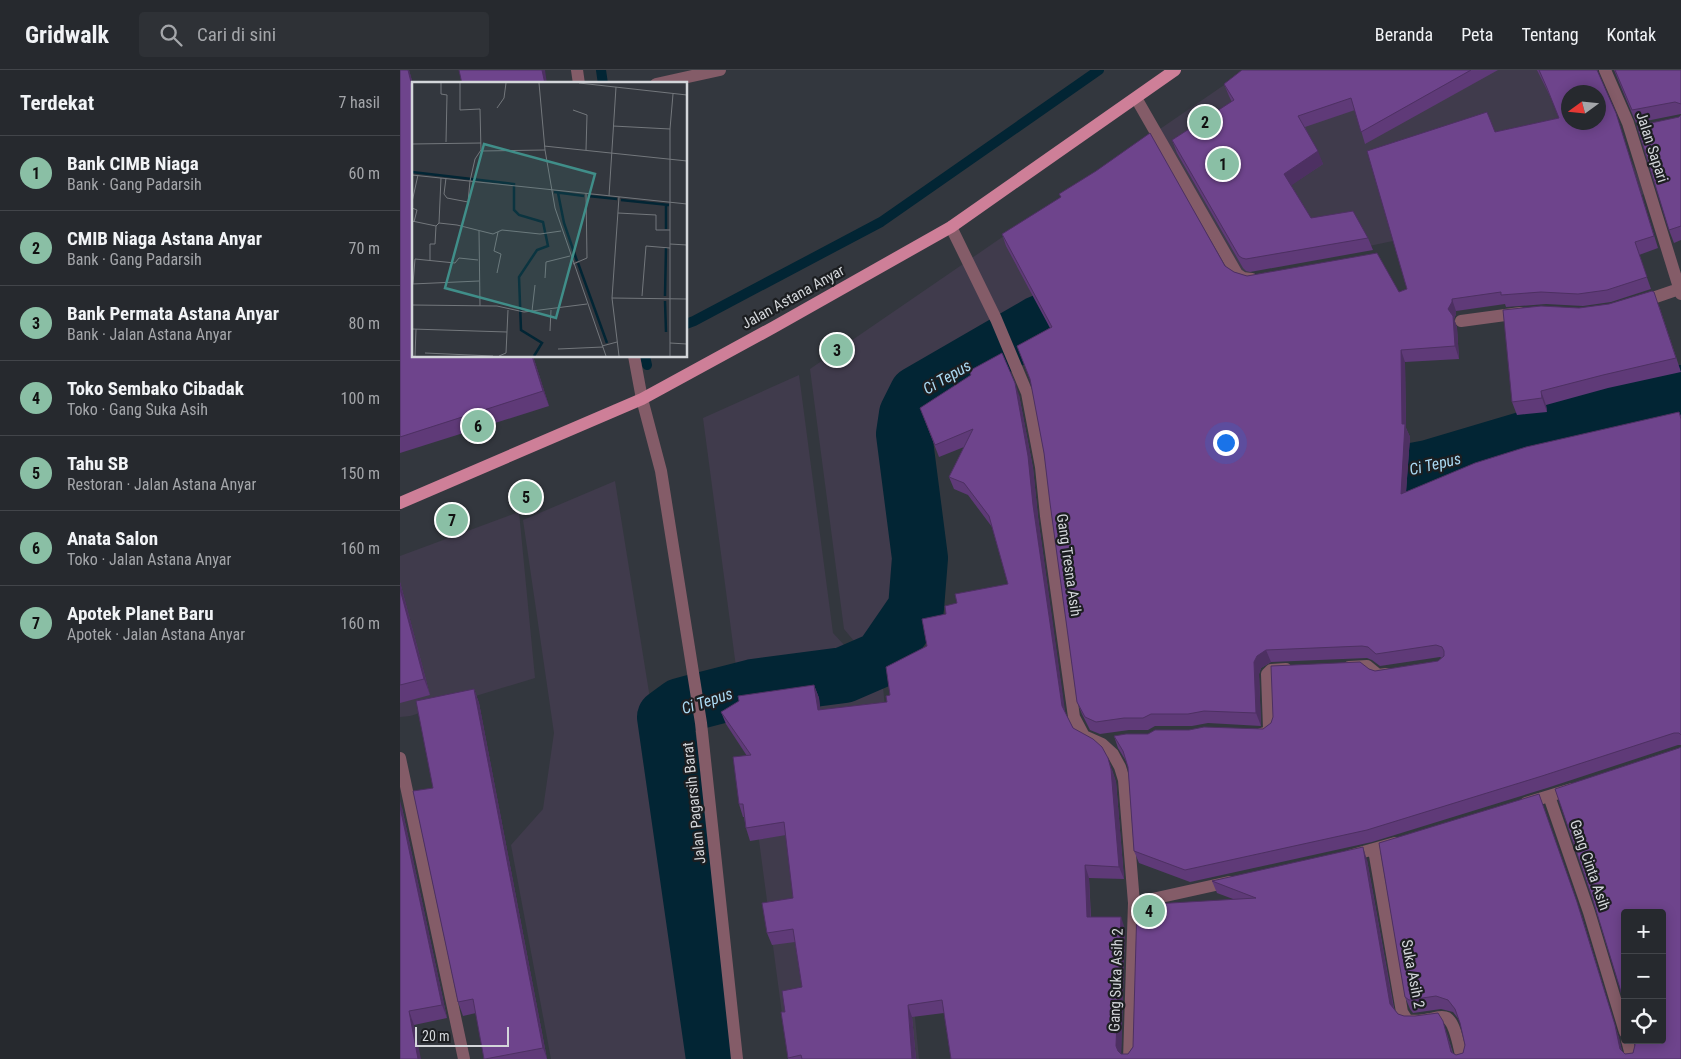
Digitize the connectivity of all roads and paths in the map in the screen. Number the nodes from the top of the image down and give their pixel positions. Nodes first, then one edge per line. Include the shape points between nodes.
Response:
1 (720, 70) edge
2 (1175, 70) edge
3 (1605, 70) edge
4 (665, 82) edge
5 (1136, 98) junction
6 (951, 227) junction
7 (1269, 276) edge
8 (1680, 292) edge
9 (1629, 306) edge
10 (1537, 313) edge
11 (1461, 321) dead end
12 (634, 358) edge
13 (642, 399) junction
14 (400, 503) edge
15 (1338, 667) edge
16 (1300, 669) edge
17 (1396, 672) edge
18 (1245, 733) edge
19 (1114, 740) edge
20 (1098, 742) junction
21 (400, 758) edge
22 (1586, 784) edge
23 (1549, 796) junction
24 (1516, 806) edge
25 (1406, 840) edge
26 (1374, 850) junction
27 (1336, 858) edge
28 (1240, 880) edge
29 (1134, 903) junction
30 (1621, 1019) edge
31 (1628, 1044) edge
32 (464, 1059) edge
33 (737, 1059) edge
34 (1129, 1059) edge
35 (1462, 1059) edge
36 (1632, 1059) edge

1 - 4 street
2 - 5 main road, Jalan Astana Anyar
3 - 8 street, Jalan Sapari via 1635,131
5 - 6 main road, Jalan Astana Anyar
5 - 7 street via 1237,274 1250,280
6 - 13 main road, Jalan Astana Anyar
6 - 20 street, Gang Tresna Asih via 996,319 1027,393 1041,467 1074,717 1084,736
8 - 9 street
10 - 11 street
12 - 13 street, Jalan Pagarsih Barat
13 - 14 main road, Jalan Astana Anyar
13 - 33 street, Jalan Pagarsih Barat via 661,471 693,667
15 - 17 street via 1367,666 1378,675
16 - 18 street via 1269,671 1269,729 1264,734
19 - 20 street
20 - 29 street, Gang Tresna Asih via 1113,754 1124,780
21 - 32 street
22 - 23 street
23 - 24 street
23 - 30 street, Gang Cinta Asih
25 - 26 street
26 - 27 street
26 - 35 street, Suka Asih 2 via 1402,1012 1407,1020 1414,1022 1446,1018 1455,1031
28 - 29 street
29 - 34 street, Gang Suka Asih 2
31 - 36 street

